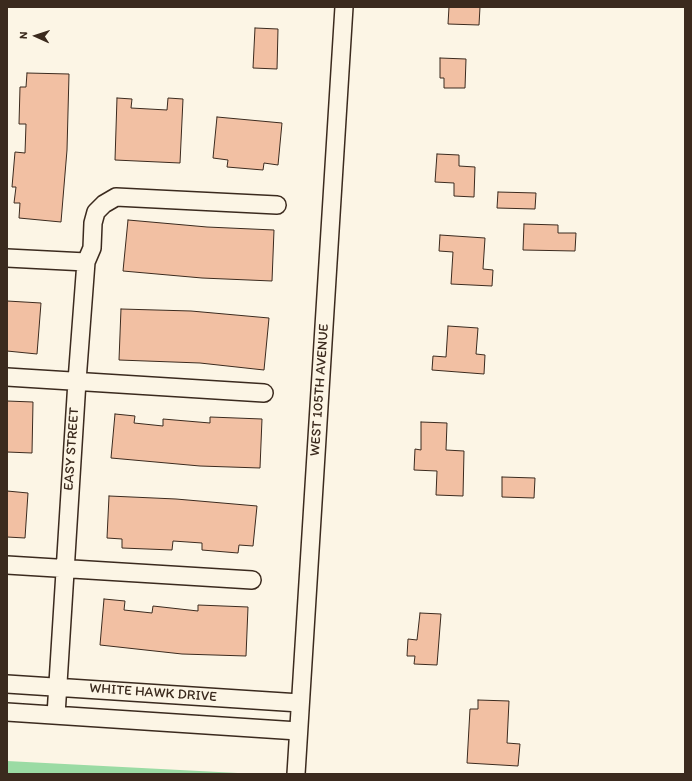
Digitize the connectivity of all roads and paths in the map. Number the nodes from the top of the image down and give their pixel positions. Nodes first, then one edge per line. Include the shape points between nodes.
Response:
1 (344, 7) edge
2 (278, 205) dead end
3 (7, 258) edge
4 (86, 262) junction
5 (7, 377) edge
6 (77, 381) junction
7 (264, 393) dead end
8 (7, 565) edge
9 (64, 569) junction
10 (252, 580) dead end
11 (7, 684) edge
12 (57, 687) junction
13 (300, 703) junction
14 (7, 712) edge
15 (56, 715) junction
16 (298, 731) junction
17 (296, 774) edge

1 - 13 street, WEST 105TH AVENUE
2 - 4 street, EASY STREET via 116,197 96,212 92,248
3 - 4 street
4 - 6 street, EASY STREET
5 - 6 street
6 - 7 street
6 - 9 street, EASY STREET
8 - 9 street
9 - 10 street
9 - 12 street, EASY STREET
11 - 12 street, WHITE HAWK DRIVE
12 - 13 street, WHITE HAWK DRIVE
12 - 15 street, EASY STREET
13 - 16 street, WEST 105TH AVENUE
14 - 15 street, WHITE HAWK DRIVE
15 - 16 street, WHITE HAWK DRIVE
16 - 17 street, WEST 105TH AVENUE

